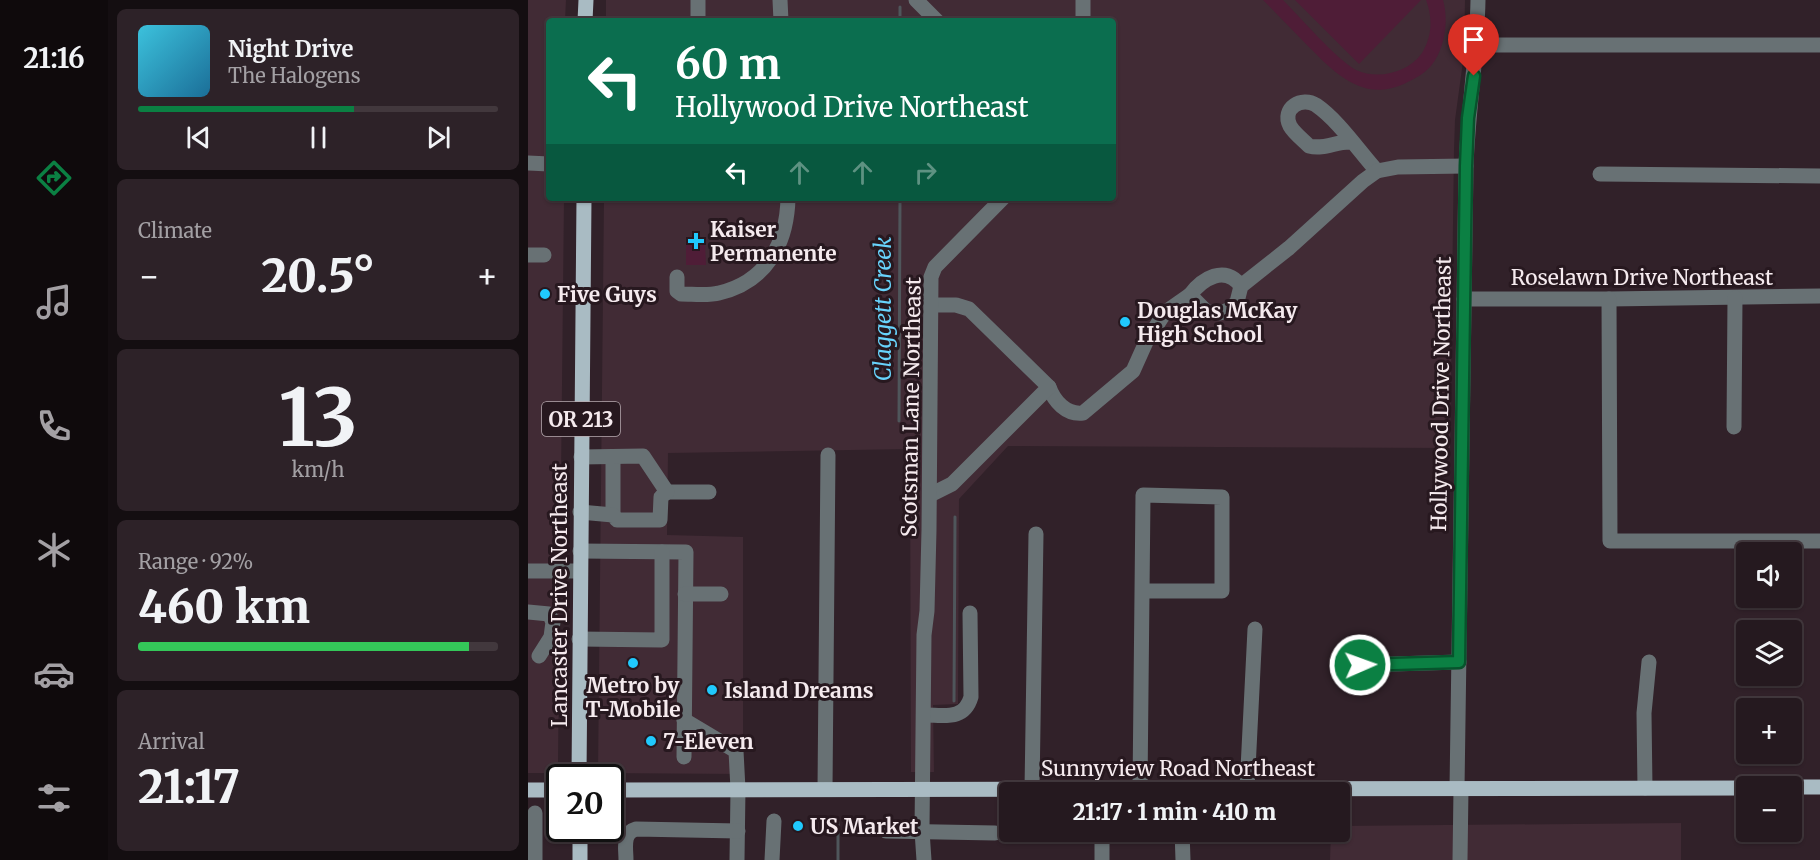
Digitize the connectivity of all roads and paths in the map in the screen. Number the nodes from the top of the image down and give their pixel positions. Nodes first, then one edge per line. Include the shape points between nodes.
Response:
1 (586, 0) edge
2 (698, 0) edge
3 (780, 0) edge
4 (916, 0) edge
5 (1083, 0) edge
6 (1478, 0) edge
7 (585, 18) edge
8 (699, 18) edge
9 (781, 18) edge
10 (934, 18) edge
11 (1083, 18) edge
12 (1477, 45) junction
13 (1820, 45) edge
14 (1352, 141) dead end
15 (528, 164) edge
16 (546, 164) edge
17 (1466, 166) junction
18 (1377, 171) junction
19 (1600, 174) dead end
20 (1820, 176) edge
21 (584, 201) edge
22 (788, 201) edge
23 (1000, 201) edge
24 (677, 277) dead end
25 (1241, 286) junction
26 (1190, 296) junction
27 (1820, 296) edge
28 (1735, 298) junction
29 (1464, 299) junction
30 (1609, 299) junction
31 (931, 305) junction
32 (1049, 387) junction
33 (1734, 427) dead end
34 (828, 455) dead end
35 (581, 457) junction
36 (613, 457) junction
37 (667, 492) junction
38 (709, 492) dead end
39 (930, 495) junction
40 (580, 513) junction
41 (613, 514) junction
42 (1036, 534) dead end
43 (1820, 541) edge
44 (580, 551) junction
45 (663, 552) junction
46 (528, 572) edge
47 (580, 572) junction
48 (1143, 591) junction
49 (685, 594) junction
50 (721, 594) dead end
51 (528, 612) edge
52 (970, 613) dead end
53 (1255, 629) dead end
54 (579, 639) junction
55 (970, 641) junction
56 (987, 641) dead end
57 (539, 656) dead end
58 (1459, 662) junction
59 (1649, 662) dead end
60 (1360, 665) dead end
61 (924, 716) junction
62 (684, 720) junction
63 (684, 757) dead end
64 (579, 764) edge
65 (1032, 782) edge
66 (1140, 782) edge
67 (1247, 782) edge
68 (1820, 787) edge
69 (1645, 788) junction
70 (1736, 788) edge
71 (1802, 788) edge
72 (738, 789) junction
73 (825, 789) junction
74 (924, 789) junction
75 (999, 789) edge
76 (1350, 789) edge
77 (1459, 789) junction
78 (528, 790) edge
79 (546, 790) edge
80 (624, 790) edge
81 (535, 813) dead end
82 (774, 821) dead end
83 (738, 831) junction
84 (886, 831) dead end
85 (922, 831) junction
86 (995, 833) dead end
87 (580, 842) edge
88 (1102, 842) edge
89 (1182, 842) edge
90 (532, 860) edge
91 (580, 860) edge
92 (626, 860) edge
93 (737, 860) edge
94 (772, 860) edge
95 (924, 860) edge
96 (1102, 860) edge
97 (1183, 860) edge
98 (1460, 860) edge

1 - 7 main road
2 - 8 street
3 - 9 street
4 - 10 street
5 - 11 street
6 - 12 street, Hollywood Drive Northeast
12 - 13 street
12 - 17 street, Hollywood Drive Northeast
14 - 18 street
15 - 16 street
17 - 18 street
17 - 29 street, Hollywood Drive Northeast
18 - 25 street
19 - 20 street
21 - 35 main road, Lancaster Drive Northeast / OR 213
22 - 24 street via 780,243 759,274 718,294 681,294 677,291
23 - 31 street, Scotsman Lane Northeast via 935,267
25 - 26 street via 1228,276 1216,275
25 - 26 street via 1237,302 1220,313 1207,312
26 - 32 street via 1162,317 1133,371 1083,413 1065,409
27 - 28 street, Roselawn Drive Northeast
28 - 30 street, Roselawn Drive Northeast
28 - 33 street
29 - 30 street, Roselawn Drive Northeast
29 - 58 street, Hollywood Drive Northeast
30 - 43 street via 1610,541
31 - 32 street via 966,307
31 - 39 street, Scotsman Lane Northeast
32 - 39 street via 952,484
34 - 73 street
35 - 36 street
35 - 40 main road, Lancaster Drive Northeast / OR 213
36 - 37 street via 643,456
36 - 41 street
37 - 38 street
37 - 41 street via 660,497 660,520 617,520
39 - 61 street, Scotsman Lane Northeast
40 - 41 street
40 - 44 main road, Lancaster Drive Northeast / OR 213
42 - 65 street
44 - 45 street
44 - 47 main road, Lancaster Drive Northeast / OR 213
45 - 49 street via 686,552
45 - 54 street via 662,640
46 - 47 street
47 - 54 main road, Lancaster Drive Northeast / OR 213
48 - 48 street via 1143,495 1222,497 1222,591
48 - 66 street
49 - 50 street
49 - 62 street
51 - 57 street via 549,614 554,622 551,637
52 - 55 street
53 - 67 street
54 - 64 main road, Lancaster Drive Northeast / OR 213
55 - 56 street
55 - 61 street via 970,697 965,711
58 - 60 street
58 - 77 street, Hollywood Drive Northeast
59 - 69 street via 1644,713
61 - 74 street, Scotsman Lane Northeast
62 - 63 street
62 - 72 street via 736,751
68 - 71 main road
69 - 70 main road, Sunnyview Road Northeast
69 - 77 main road, Sunnyview Road Northeast
72 - 73 main road, Sunnyview Road Northeast
72 - 80 main road, Sunnyview Road Northeast
72 - 83 street
73 - 74 main road, Sunnyview Road Northeast
74 - 75 main road, Sunnyview Road Northeast
74 - 85 street, Scotsman Lane Northeast
76 - 77 main road, Sunnyview Road Northeast
77 - 98 street, Hollywood Drive Northeast
78 - 79 main road
81 - 90 street
82 - 94 street
83 - 92 street via 636,829 626,836
83 - 93 street
84 - 85 street
85 - 86 street
85 - 95 street, Scotsman Lane Northeast
87 - 91 main road
88 - 96 street
89 - 97 street

